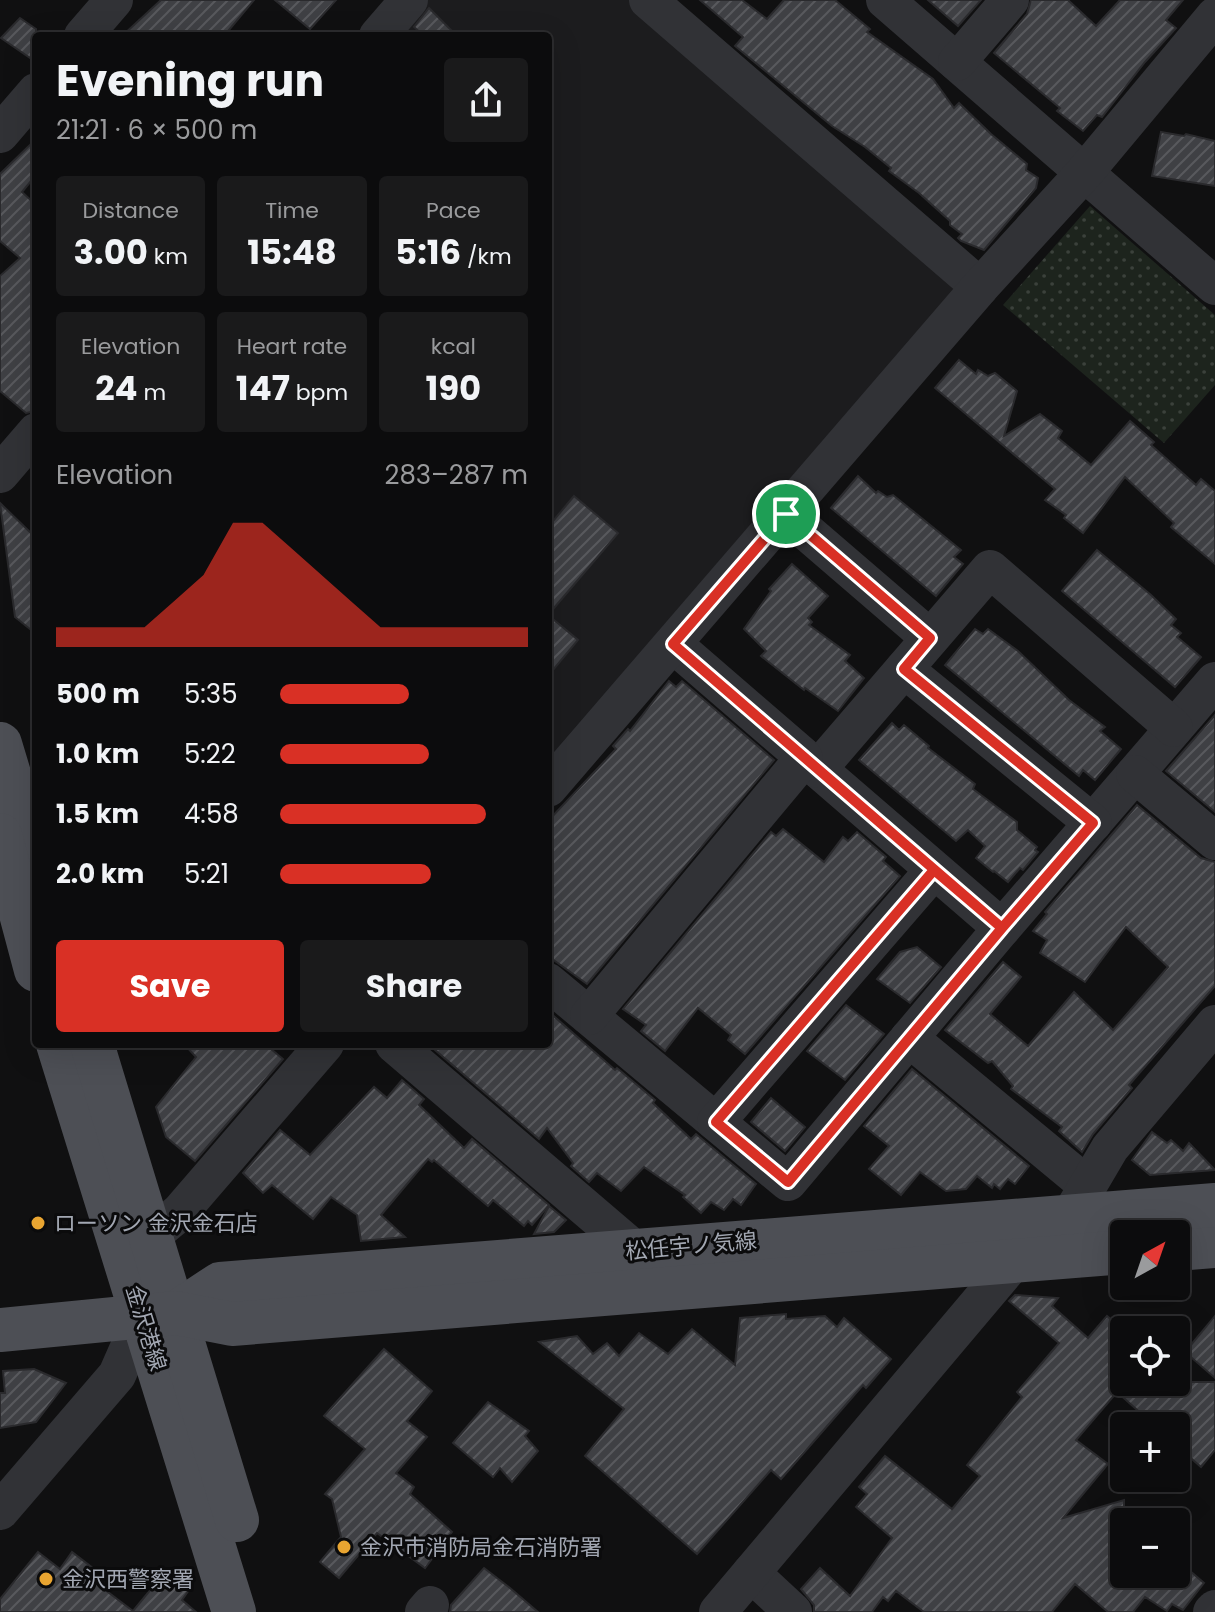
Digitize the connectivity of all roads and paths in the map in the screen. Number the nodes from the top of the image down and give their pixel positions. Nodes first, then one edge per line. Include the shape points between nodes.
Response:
1 (114, 0) edge
2 (409, 0) edge
3 (648, 0) edge
4 (885, 0) edge
5 (1010, 0) edge
6 (1215, 16) edge
7 (86, 32) edge
8 (381, 32) edge
9 (957, 62) junction
10 (32, 97) edge
11 (0, 134) edge
12 (1084, 173) junction
13 (1215, 286) edge
14 (980, 287) junction
15 (32, 437) edge
16 (0, 474) edge
17 (786, 514) junction
18 (930, 638) junction
19 (673, 644) junction
20 (904, 669) junction
21 (1215, 681) edge
22 (1174, 728) junction
23 (0, 744) edge
24 (811, 763) junction
25 (1135, 774) junction
26 (552, 783) edge
27 (1093, 823) junction
28 (0, 835) edge
29 (1215, 841) edge
30 (32, 851) edge
31 (934, 870) junction
32 (1002, 928) junction
33 (32, 955) edge
34 (552, 985) edge
35 (589, 1016) junction
36 (1215, 1024) edge
37 (909, 1038) junction
38 (60, 1048) edge
39 (93, 1048) edge
40 (322, 1048) edge
41 (398, 1048) edge
42 (716, 1122) junction
43 (1079, 1201) junction
44 (1215, 1205) edge
45 (136, 1239) junction
46 (1215, 1246) edge
47 (1190, 1248) edge
48 (1110, 1253) edge
49 (1015, 1260) junction
50 (639, 1271) junction
51 (159, 1316) junction
52 (0, 1330) edge
53 (0, 1511) edge
54 (751, 1573) junction
55 (234, 1612) edge
56 (264, 1612) edge
57 (718, 1612) edge
58 (793, 1612) edge

1 - 7 street
2 - 8 street
3 - 14 street
4 - 9 street
5 - 9 street
6 - 12 street
9 - 12 street
10 - 11 street
12 - 13 street
12 - 14 street
14 - 17 street
15 - 16 street
17 - 18 street
17 - 19 street
18 - 20 street
18 - 22 street via 990,569
19 - 24 street
19 - 26 street
20 - 24 street
20 - 27 street
21 - 22 street
22 - 25 street
23 - 30 main road
24 - 31 street
24 - 35 street
25 - 27 street
25 - 29 street
27 - 32 street
28 - 33 main road
31 - 32 street
31 - 42 street
32 - 37 street
34 - 35 street
35 - 42 street
36 - 43 street via 1110,1148
37 - 42 street via 788,1182
37 - 43 street
38 - 45 main road, 金沢港線
39 - 45 main road, 金沢港線
40 - 45 street via 180,1212
41 - 50 street
43 - 44 main road, 松任宇ノ気線
43 - 49 street
43 - 50 main road, 松任宇ノ気線
45 - 51 main road, 金沢港線
46 - 47 main road
48 - 49 main road, 松任宇ノ気線
49 - 50 main road, 松任宇ノ気線
49 - 54 street
50 - 51 main road, 松任宇ノ気線 via 220,1284
51 - 52 main road, 松任宇ノ気線
51 - 53 street via 117,1375
51 - 55 main road, 金沢港線
51 - 56 main road, 金沢港線
54 - 57 street
54 - 58 street

